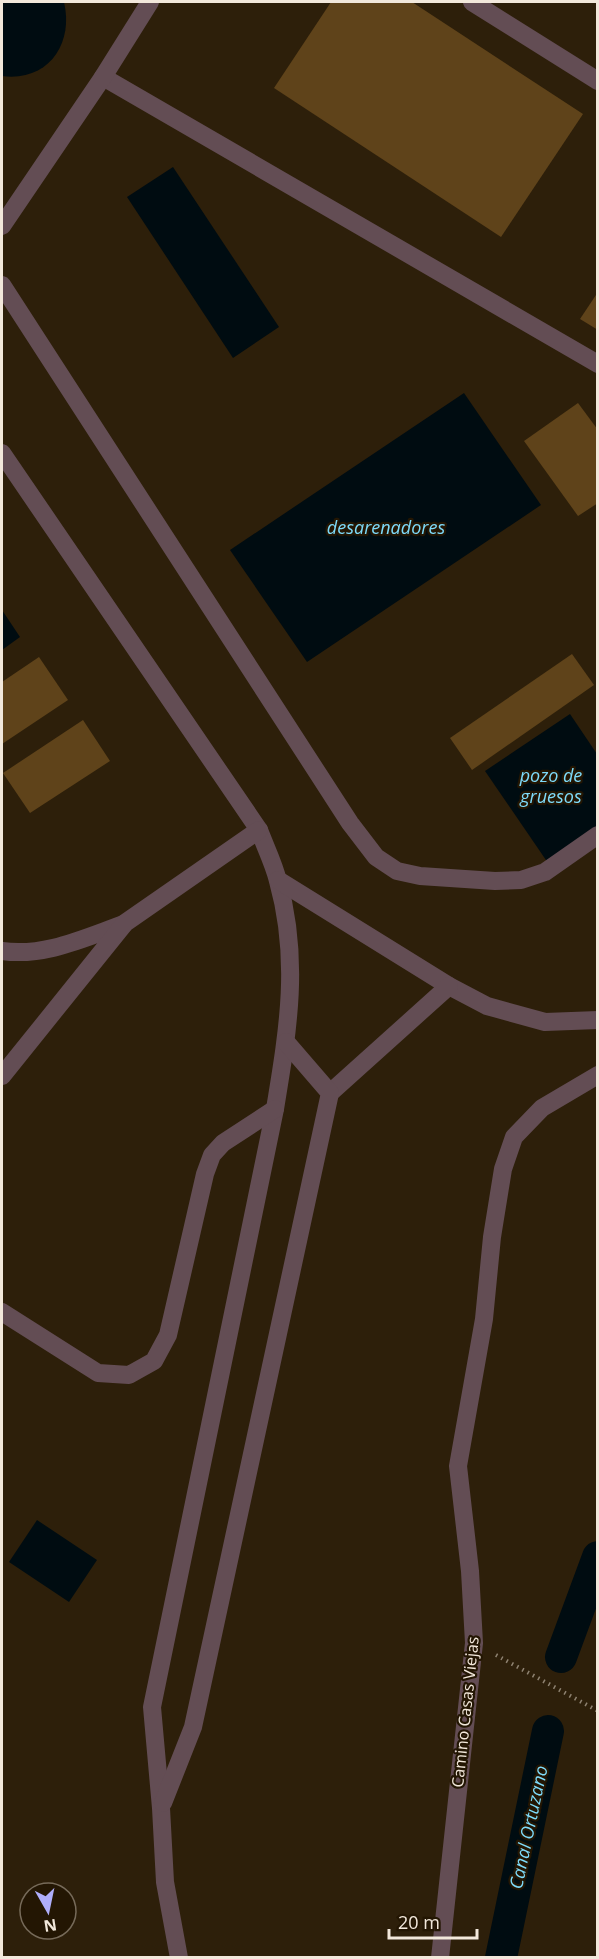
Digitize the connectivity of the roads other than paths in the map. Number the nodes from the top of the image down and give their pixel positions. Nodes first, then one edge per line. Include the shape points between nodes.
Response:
1 (150, 2) edge
2 (472, 2) edge
3 (103, 77) junction
4 (597, 81) edge
5 (2, 226) edge
6 (2, 285) edge
7 (597, 364) edge
8 (2, 453) edge
9 (259, 830) junction
10 (597, 835) edge
11 (278, 880) junction
12 (126, 923) junction
13 (2, 951) edge
14 (449, 986) junction
15 (597, 1020) edge
16 (286, 1042) junction
17 (597, 1075) edge
18 (2, 1076) edge
19 (330, 1093) junction
20 (275, 1109) junction
21 (2, 1312) edge
22 (161, 1808) junction
23 (179, 1958) edge
24 (440, 1958) edge

1 - 3 lane
2 - 4 lane
3 - 5 lane
3 - 7 lane
6 - 10 lane via 350,823 376,857 397,871 420,876 521,880 545,872
8 - 9 lane
9 - 11 lane
9 - 12 lane
11 - 14 lane
11 - 16 lane via 291,969
12 - 13 lane via 56,948
12 - 18 lane
14 - 15 lane via 487,1006 545,1022
14 - 19 lane
16 - 19 lane
16 - 20 lane
17 - 24 lane, Camino Casas Viejas via 542,1108 514,1137 503,1169 458,1466 474,1643
19 - 22 lane via 193,1727
20 - 21 lane via 223,1143 212,1155 168,1335 154,1361 129,1376 98,1373
20 - 22 lane via 152,1707
22 - 23 lane via 165,1882

